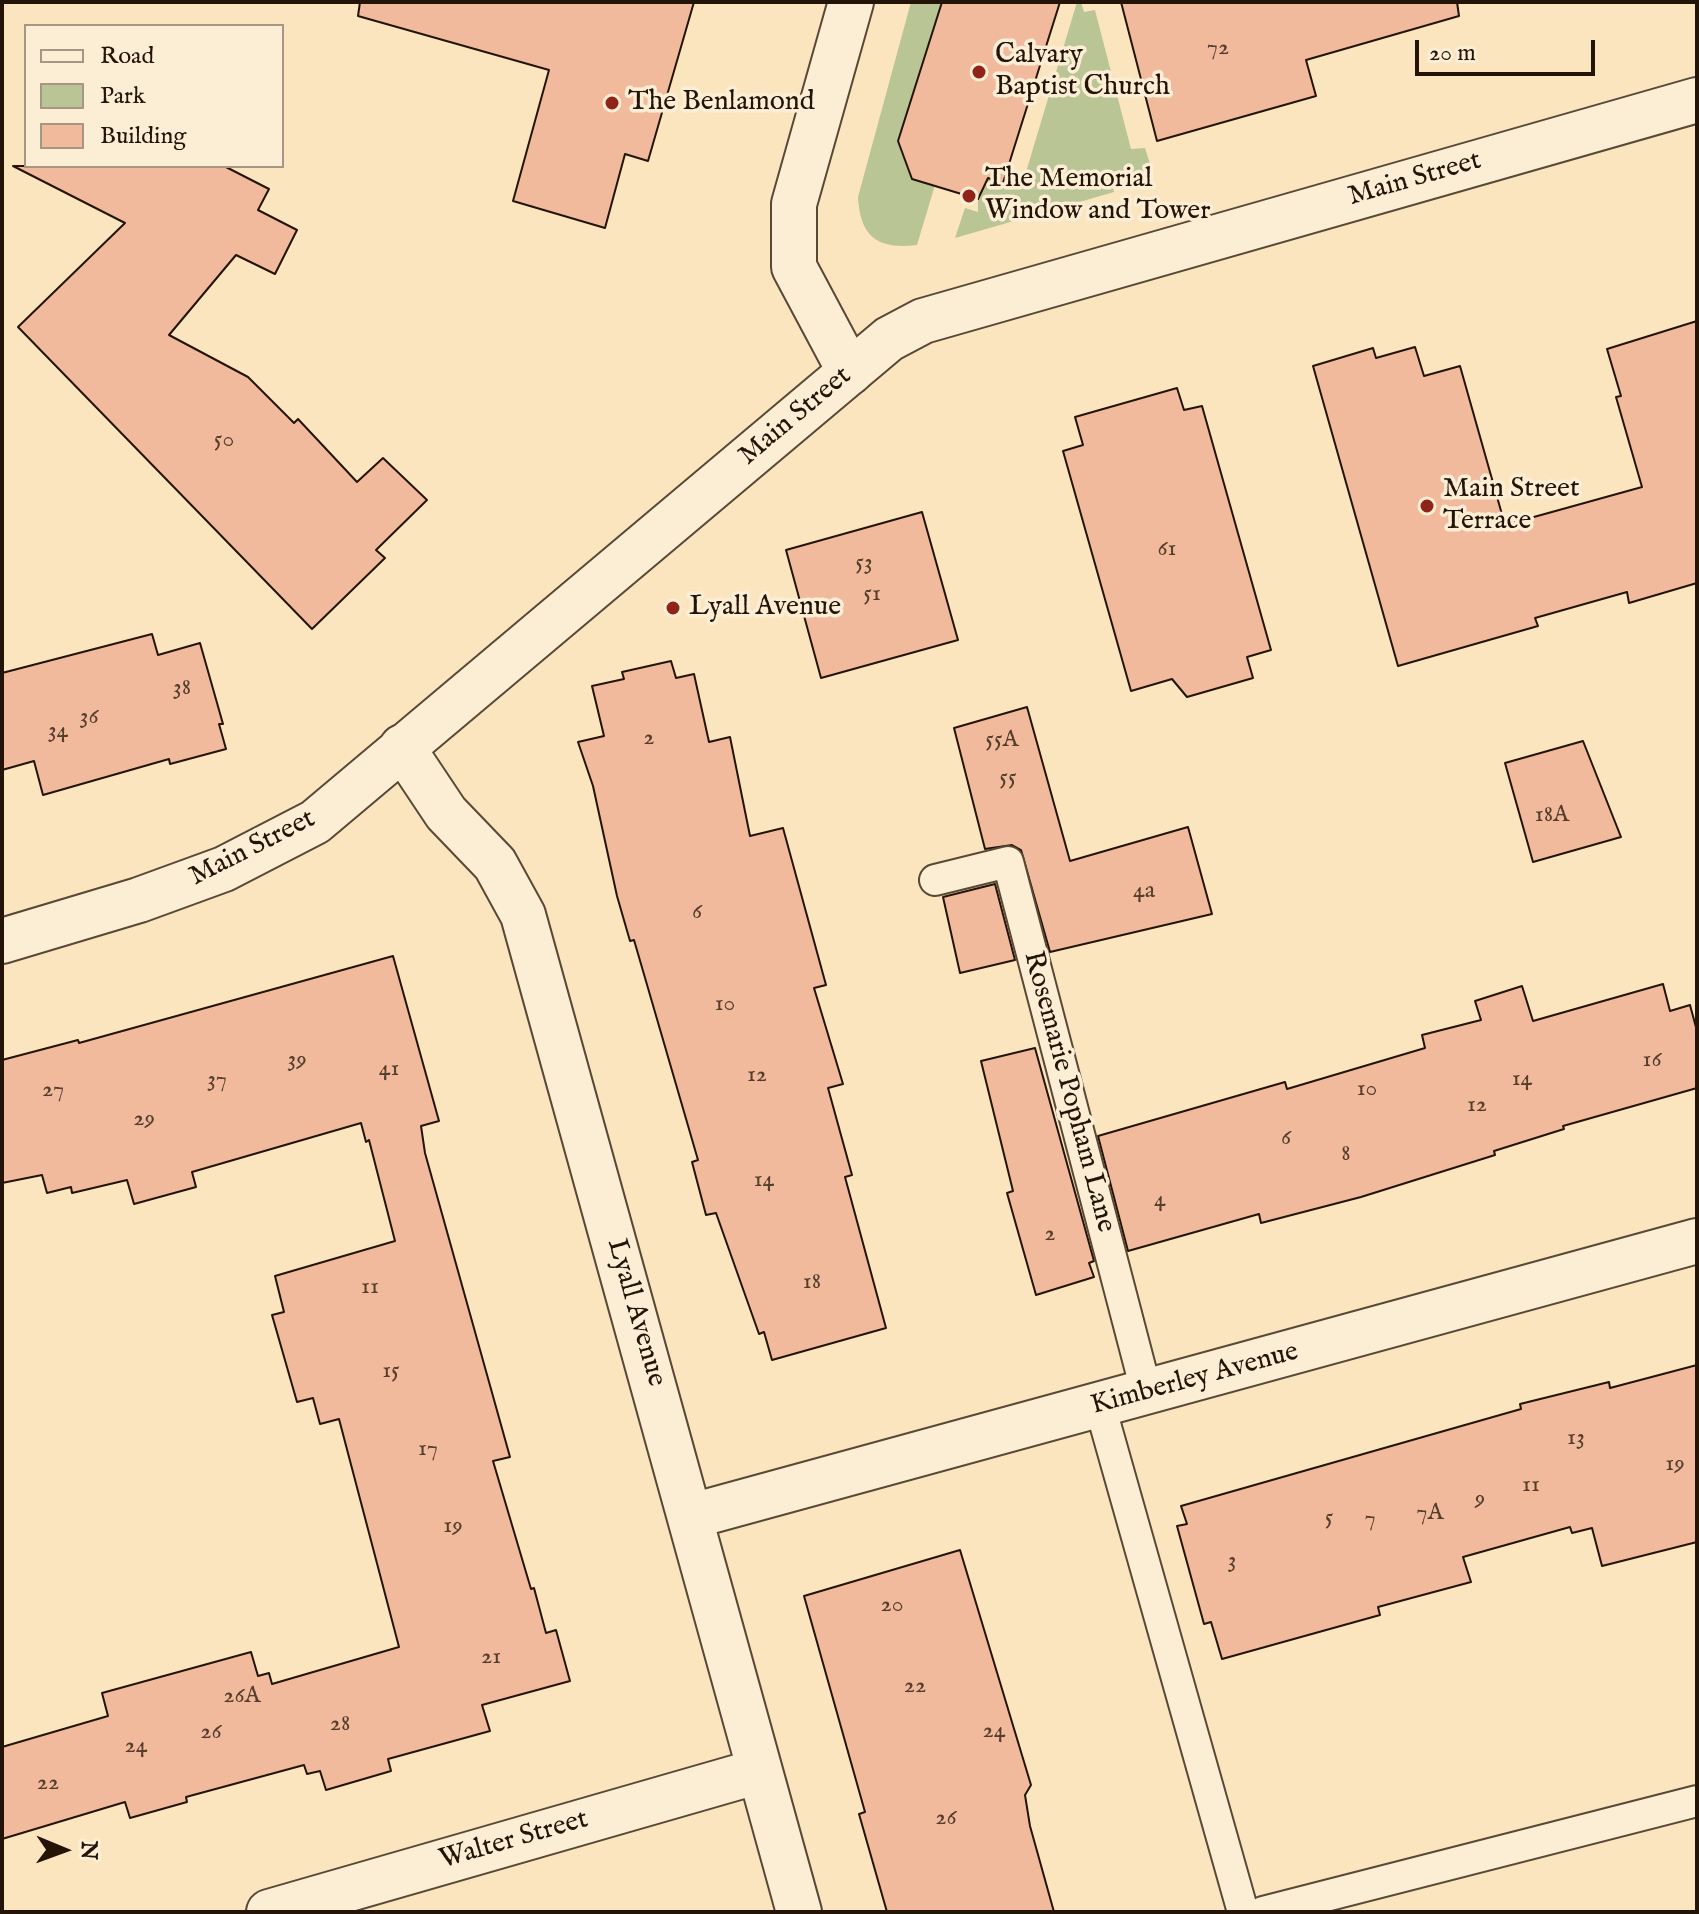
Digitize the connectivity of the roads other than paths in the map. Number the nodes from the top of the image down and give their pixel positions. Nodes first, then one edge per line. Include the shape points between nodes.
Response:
1 (851, 2) edge
2 (1697, 100) edge
3 (850, 372) junction
4 (402, 747) junction
5 (935, 880) dead end
6 (2, 941) edge
7 (1697, 1241) edge
8 (1147, 1394) junction
9 (1100, 1406) junction
10 (692, 1516) junction
11 (759, 1771) junction
12 (1697, 1801) edge
13 (269, 1912) edge
14 (799, 1912) edge
15 (1243, 1912) edge
16 (1263, 1912) edge

1 - 3 street via 794,204 792,235 794,267
2 - 3 street, Main Street via 923,321 889,339
3 - 4 street, Main Street
4 - 6 street, Main Street via 315,822 224,869
4 - 10 street, Lyall Avenue via 446,813 495,864 523,915
5 - 8 lane, Rosemarie Popham Lane via 1008,862
7 - 8 street, Kimberley Avenue
8 - 9 street, Kimberley Avenue
9 - 10 street, Kimberley Avenue
9 - 15 lane
10 - 11 street, Lyall Avenue
11 - 13 street, Walter Street
11 - 14 street, Lyall Avenue
12 - 16 lane

